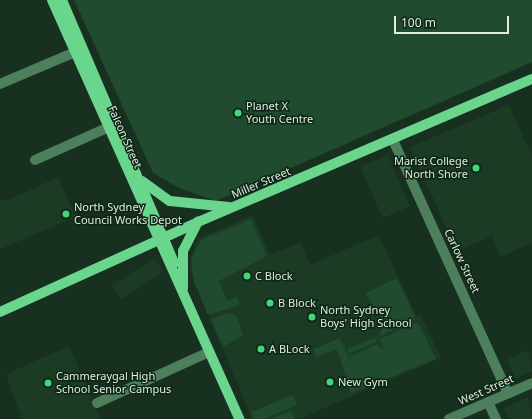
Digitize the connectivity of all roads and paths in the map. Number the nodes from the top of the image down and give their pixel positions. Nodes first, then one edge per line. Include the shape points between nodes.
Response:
1 (52, 0) edge
2 (62, 0) edge
3 (75, 52) junction
4 (532, 79) edge
5 (0, 84) edge
6 (108, 128) junction
7 (393, 140) junction
8 (35, 160) dead end
9 (139, 179) junction
10 (238, 206) junction
11 (198, 222) junction
12 (162, 239) junction
13 (181, 286) junction
14 (0, 312) edge
15 (210, 352) junction
16 (532, 383) edge
17 (508, 393) junction
18 (97, 402) dead end
19 (488, 402) junction
20 (239, 419) edge
21 (449, 419) edge
22 (496, 419) edge

1 - 3 main road, Falcon Street
2 - 9 main road, Falcon Street
3 - 5 street
3 - 6 main road, Falcon Street
4 - 7 main road, Miller Street
6 - 8 street
6 - 12 main road, Falcon Street
7 - 10 main road, Miller Street
7 - 17 street, Carlow Street
9 - 10 main road via 170,201 207,207
9 - 12 main road, Falcon Street
10 - 11 main road, Miller Street
11 - 12 main road, Miller Street
11 - 13 main road via 183,251
12 - 13 main road, Falcon Street
12 - 14 main road, Miller Street
13 - 15 main road, Falcon Street
15 - 18 street
15 - 20 main road, Falcon Street
16 - 17 street, West Street
17 - 19 street, West Street
19 - 21 street, West Street
19 - 22 street

